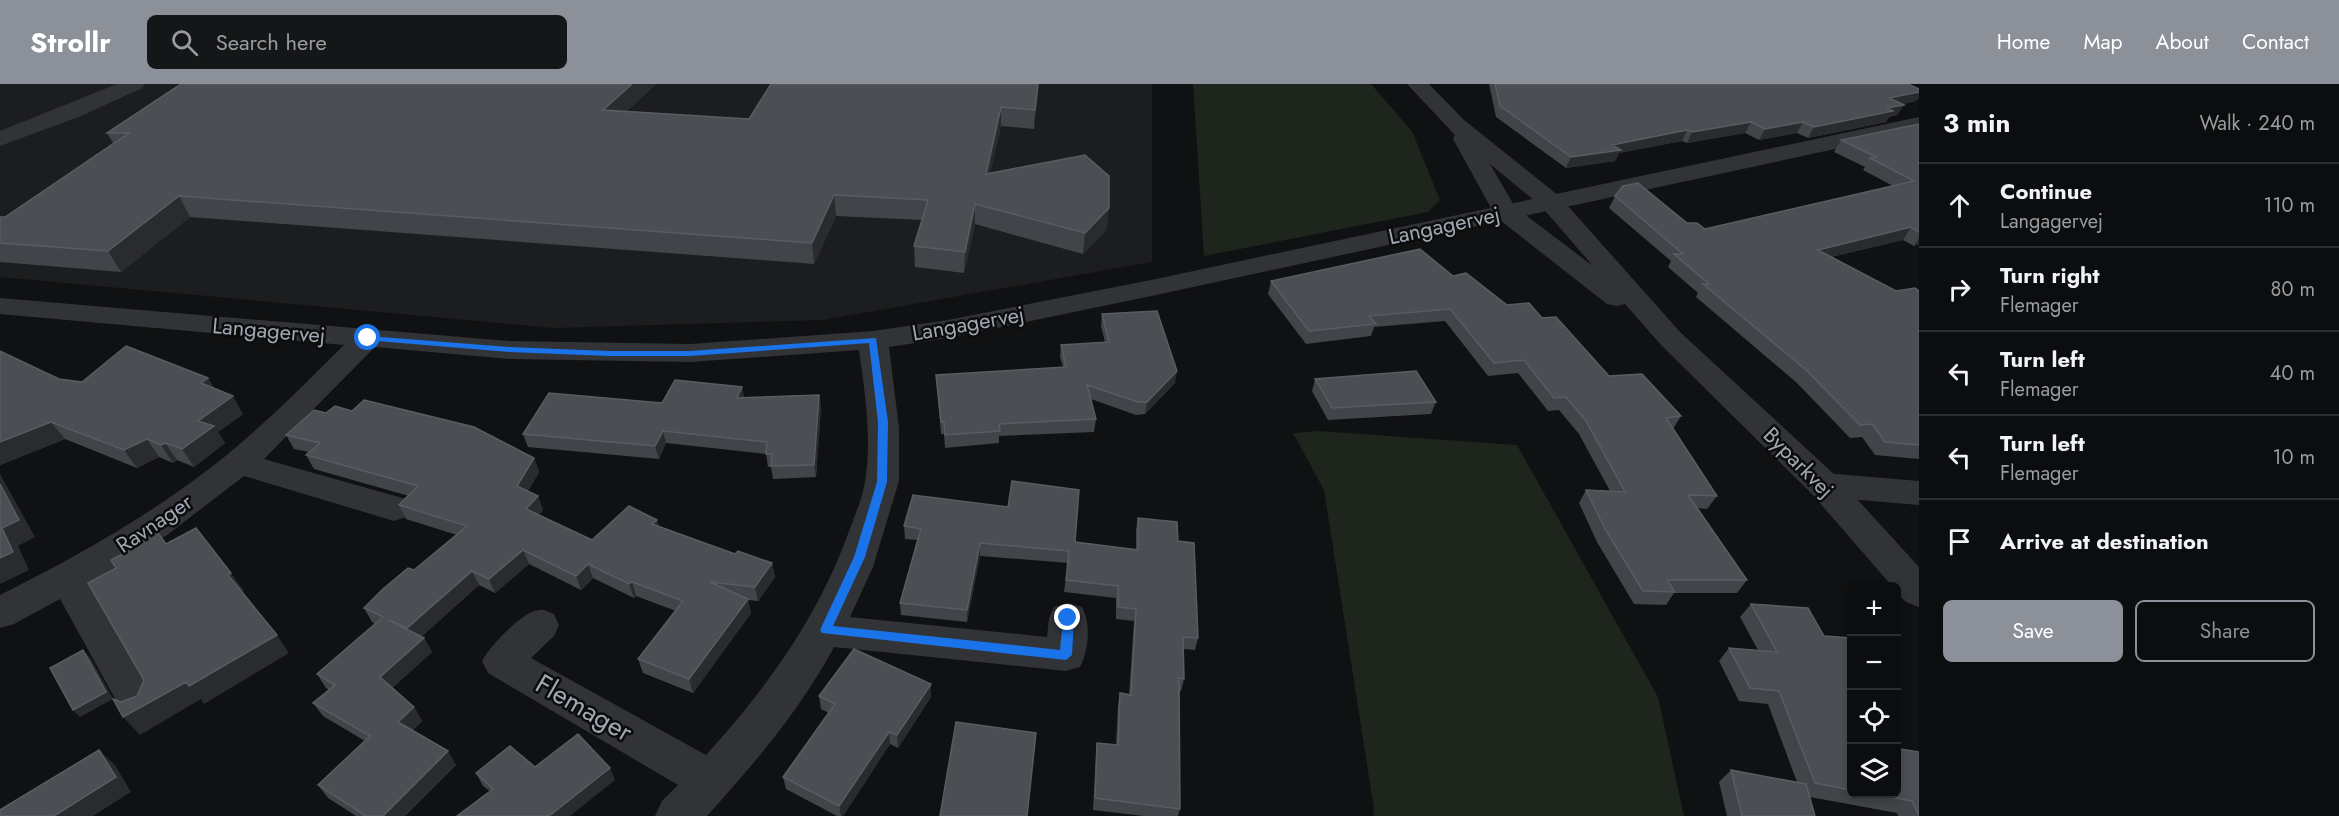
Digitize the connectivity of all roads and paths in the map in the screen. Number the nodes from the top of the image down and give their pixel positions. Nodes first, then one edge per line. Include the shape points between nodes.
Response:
1 (135, 84) edge
2 (1417, 84) edge
3 (1919, 124) edge
4 (1456, 125) junction
5 (0, 139) edge
6 (1550, 201) junction
7 (1505, 212) junction
8 (0, 306) edge
9 (368, 338) junction
10 (1671, 339) junction
11 (873, 340) junction
12 (238, 463) junction
13 (1824, 485) junction
14 (1919, 493) edge
15 (394, 508) dead end
16 (66, 577) junction
17 (1919, 592) edge
18 (0, 613) edge
19 (1068, 618) dead end
20 (540, 625) dead end
21 (826, 630) junction
22 (137, 699) edge
23 (711, 781) junction
24 (678, 816) edge

1 - 5 street
2 - 4 street, Byparkvej
3 - 6 street, Langagervej
4 - 6 street, Byparkvej
4 - 7 street, Byparkvej
6 - 7 street, Langagervej
6 - 10 street, Byparkvej
7 - 10 street, Byparkvej
7 - 11 street, Langagervej via 1133,291
8 - 9 street, Langagervej
9 - 11 street, Langagervej via 509,350 609,353 690,353
9 - 12 street, Ravnager
10 - 13 street, Byparkvej
11 - 21 street via 883,422 882,482 860,557
12 - 15 street
12 - 16 street, Ravnager via 178,509
13 - 14 street
13 - 17 street, Byparkvej
16 - 18 street, Ravnager
16 - 22 street
19 - 21 street via 1066,655
20 - 23 street, Flemager via 502,661
21 - 23 street via 780,700
23 - 24 street

